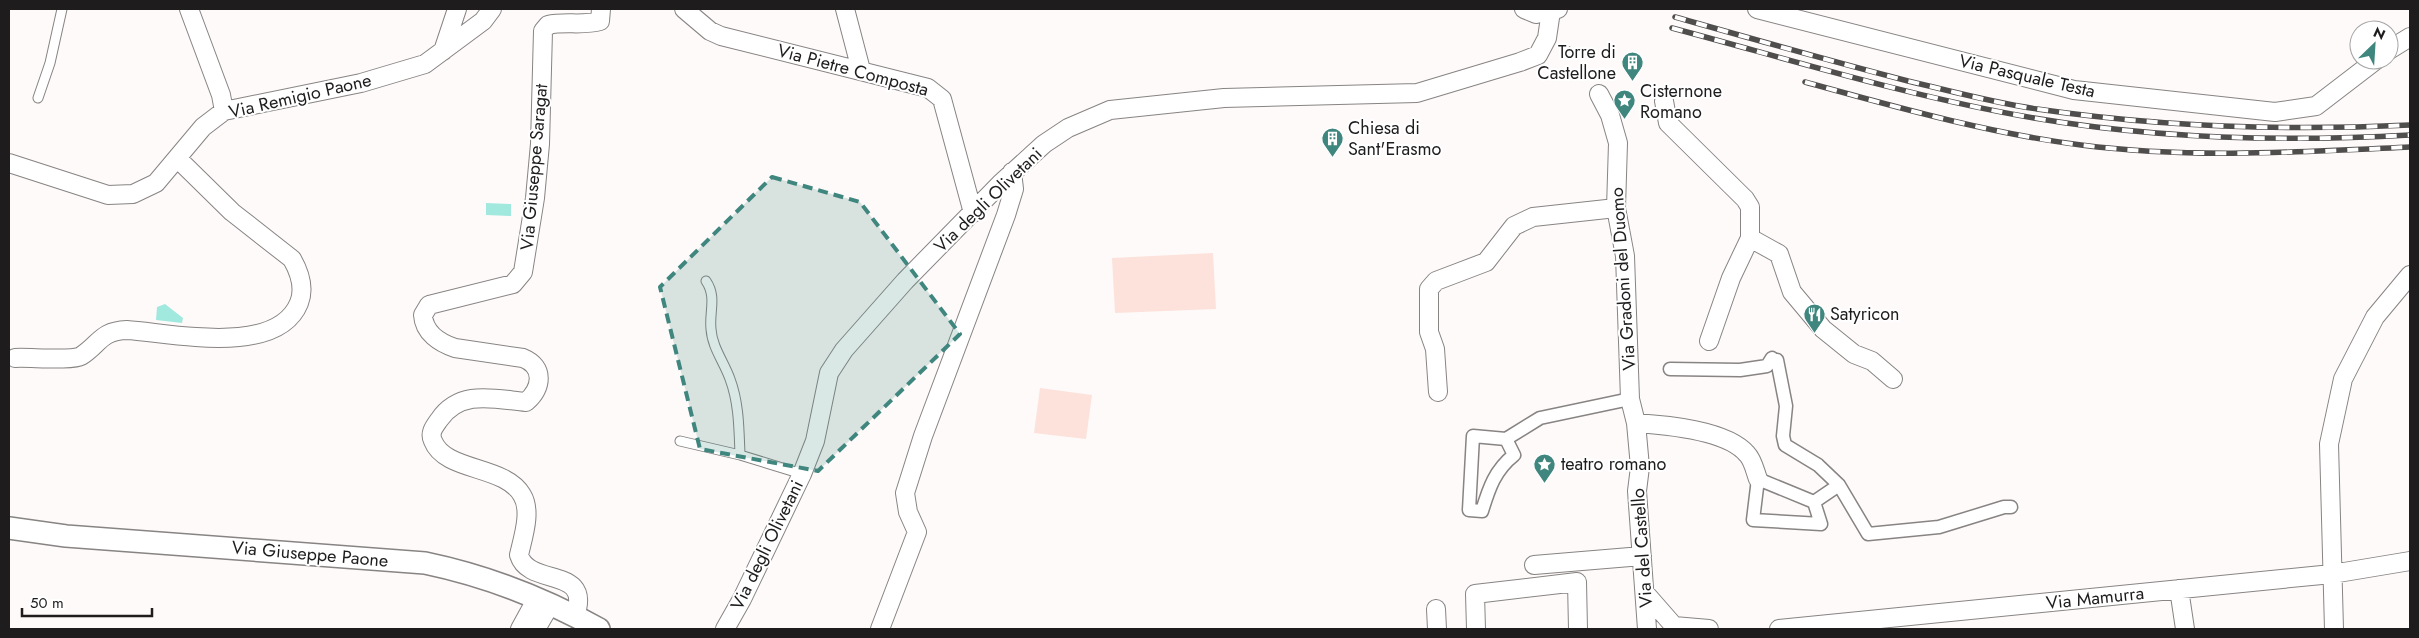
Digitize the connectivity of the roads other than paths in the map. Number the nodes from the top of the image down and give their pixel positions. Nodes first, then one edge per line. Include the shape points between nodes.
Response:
1 (62, 9) edge
2 (189, 9) edge
3 (457, 9) edge
4 (492, 9) edge
5 (601, 9) edge
6 (684, 9) edge
7 (845, 9) edge
8 (1524, 9) edge
9 (1757, 9) edge
10 (1554, 10) edge
11 (2410, 37) edge
12 (2399, 44) edge
13 (443, 50) junction
14 (861, 70) junction
15 (2363, 70) edge
16 (1599, 94) dead end
17 (38, 98) dead end
18 (1664, 101) dead end
19 (224, 111) junction
20 (177, 158) junction
21 (9, 163) edge
22 (1012, 172) junction
23 (1616, 208) junction
24 (973, 213) junction
25 (1750, 238) junction
26 (2410, 275) edge
27 (706, 281) dead end
28 (1709, 341) dead end
29 (15, 358) dead end
30 (1670, 369) dead end
31 (1893, 379) dead end
32 (1438, 392) dead end
33 (1630, 399) junction
34 (1636, 423) junction
35 (1506, 439) junction
36 (680, 441) dead end
37 (740, 455) junction
38 (1640, 467) joint
39 (802, 474) junction
40 (1758, 479) junction
41 (1839, 485) junction
42 (1814, 502) junction
43 (2011, 507) dead end
44 (9, 528) edge
45 (1642, 556) junction
46 (2410, 560) edge
47 (1534, 565) dead end
48 (2332, 574) junction
49 (2179, 589) junction
50 (1646, 594) junction
51 (544, 602) junction
52 (1436, 609) dead end
53 (575, 616) junction
54 (1811, 628) edge
55 (520, 629) edge
56 (536, 629) edge
57 (599, 629) edge
58 (725, 629) edge
59 (880, 629) edge
60 (1437, 629) edge
61 (1476, 629) edge
62 (1578, 629) edge
63 (1647, 629) edge
64 (1709, 629) edge
65 (1779, 629) edge
66 (2185, 629) edge
67 (2334, 629) edge

1 - 17 lane
2 - 19 street
3 - 13 street
4 - 13 street, Via Remigio Paone via 483,21
5 - 53 street, Via Giuseppe Saragat via 600,21 591,24 557,23 548,25 543,31 540,144 523,272 513,284 429,306 423,315 426,327 444,344 524,358 538,370 538,385 526,402 476,397 462,400 441,417 433,428 432,439 448,457 505,479 524,496 527,513 519,555 521,560 530,568 576,589 579,600
6 - 14 street, Via Pietre Composta via 721,36
7 - 14 street
8 - 10 street via 1536,14
9 - 15 street, Via Pasquale Testa via 2074,90 2275,112 2316,106
10 - 22 street, Via degli Olivetani via 1540,52 1511,65 1418,93 1224,98 1110,110 1068,128
11 - 12 street
13 - 19 street, Via Remigio Paone via 425,64 361,83
14 - 24 street, Via Pietre Composta via 928,88 942,99
16 - 23 street, Via Gradoni del Duomo via 1610,114 1618,143
18 - 25 street via 1668,123 1746,199 1750,207
19 - 20 street, Via Remigio Paone via 204,127
20 - 21 street, Via Remigio Paone via 156,183 145,190 120,196 96,192
20 - 29 street via 232,212 292,259 298,268 302,288 291,316 276,328 259,334 229,338 112,331 81,356 72,359
22 - 24 street, Via degli Olivetani
22 - 59 street via 1014,190 1006,215 923,436 905,494 916,532
23 - 32 street via 1522,220 1486,262 1436,282 1429,289 1429,332 1435,350
23 - 33 street, Via Gradoni del Duomo via 1625,256
24 - 39 street, Via degli Olivetani via 844,350 829,373 815,441
25 - 28 street via 1731,278
25 - 31 street via 1779,254 1792,292 1823,329
26 - 48 street via 2375,316 2343,379 2329,444
27 - 37 lane via 713,296 710,328 713,342 738,407
30 - 41 street via 1740,370 1767,366 1775,359 1786,406 1785,445 1818,465
33 - 34 street, Via Gradoni del Duomo
33 - 35 street via 1540,418
34 - 38 street, Via Gradoni del Duomo
34 - 40 street via 1679,426 1732,442 1749,455
35 - 35 street via 1473,436 1469,510 1482,511 1490,484 1502,464 1514,455
36 - 37 lane
37 - 39 lane
38 - 45 street, Via del Castello via 1637,491
39 - 58 street, Via degli Olivetani
40 - 42 street
40 - 42 street via 1753,520 1821,524
41 - 42 street
41 - 43 street via 1868,534 1939,526
44 - 51 street, Via Giuseppe Paone via 66,536 425,563 468,572
45 - 47 street
45 - 50 street, Via del Castello
46 - 48 street, Via Mamurra
48 - 49 street, Via Mamurra
48 - 67 street
49 - 54 street, Via Mamurra
49 - 66 street
50 - 63 street, Via del Castello
50 - 64 street via 1674,626
51 - 53 street, Via Giuseppe Paone
51 - 55 street
51 - 56 street
52 - 60 street
53 - 57 street, Via Giuseppe Paone
54 - 65 street, Via Mamurra
61 - 62 street via 1475,594 1578,582

